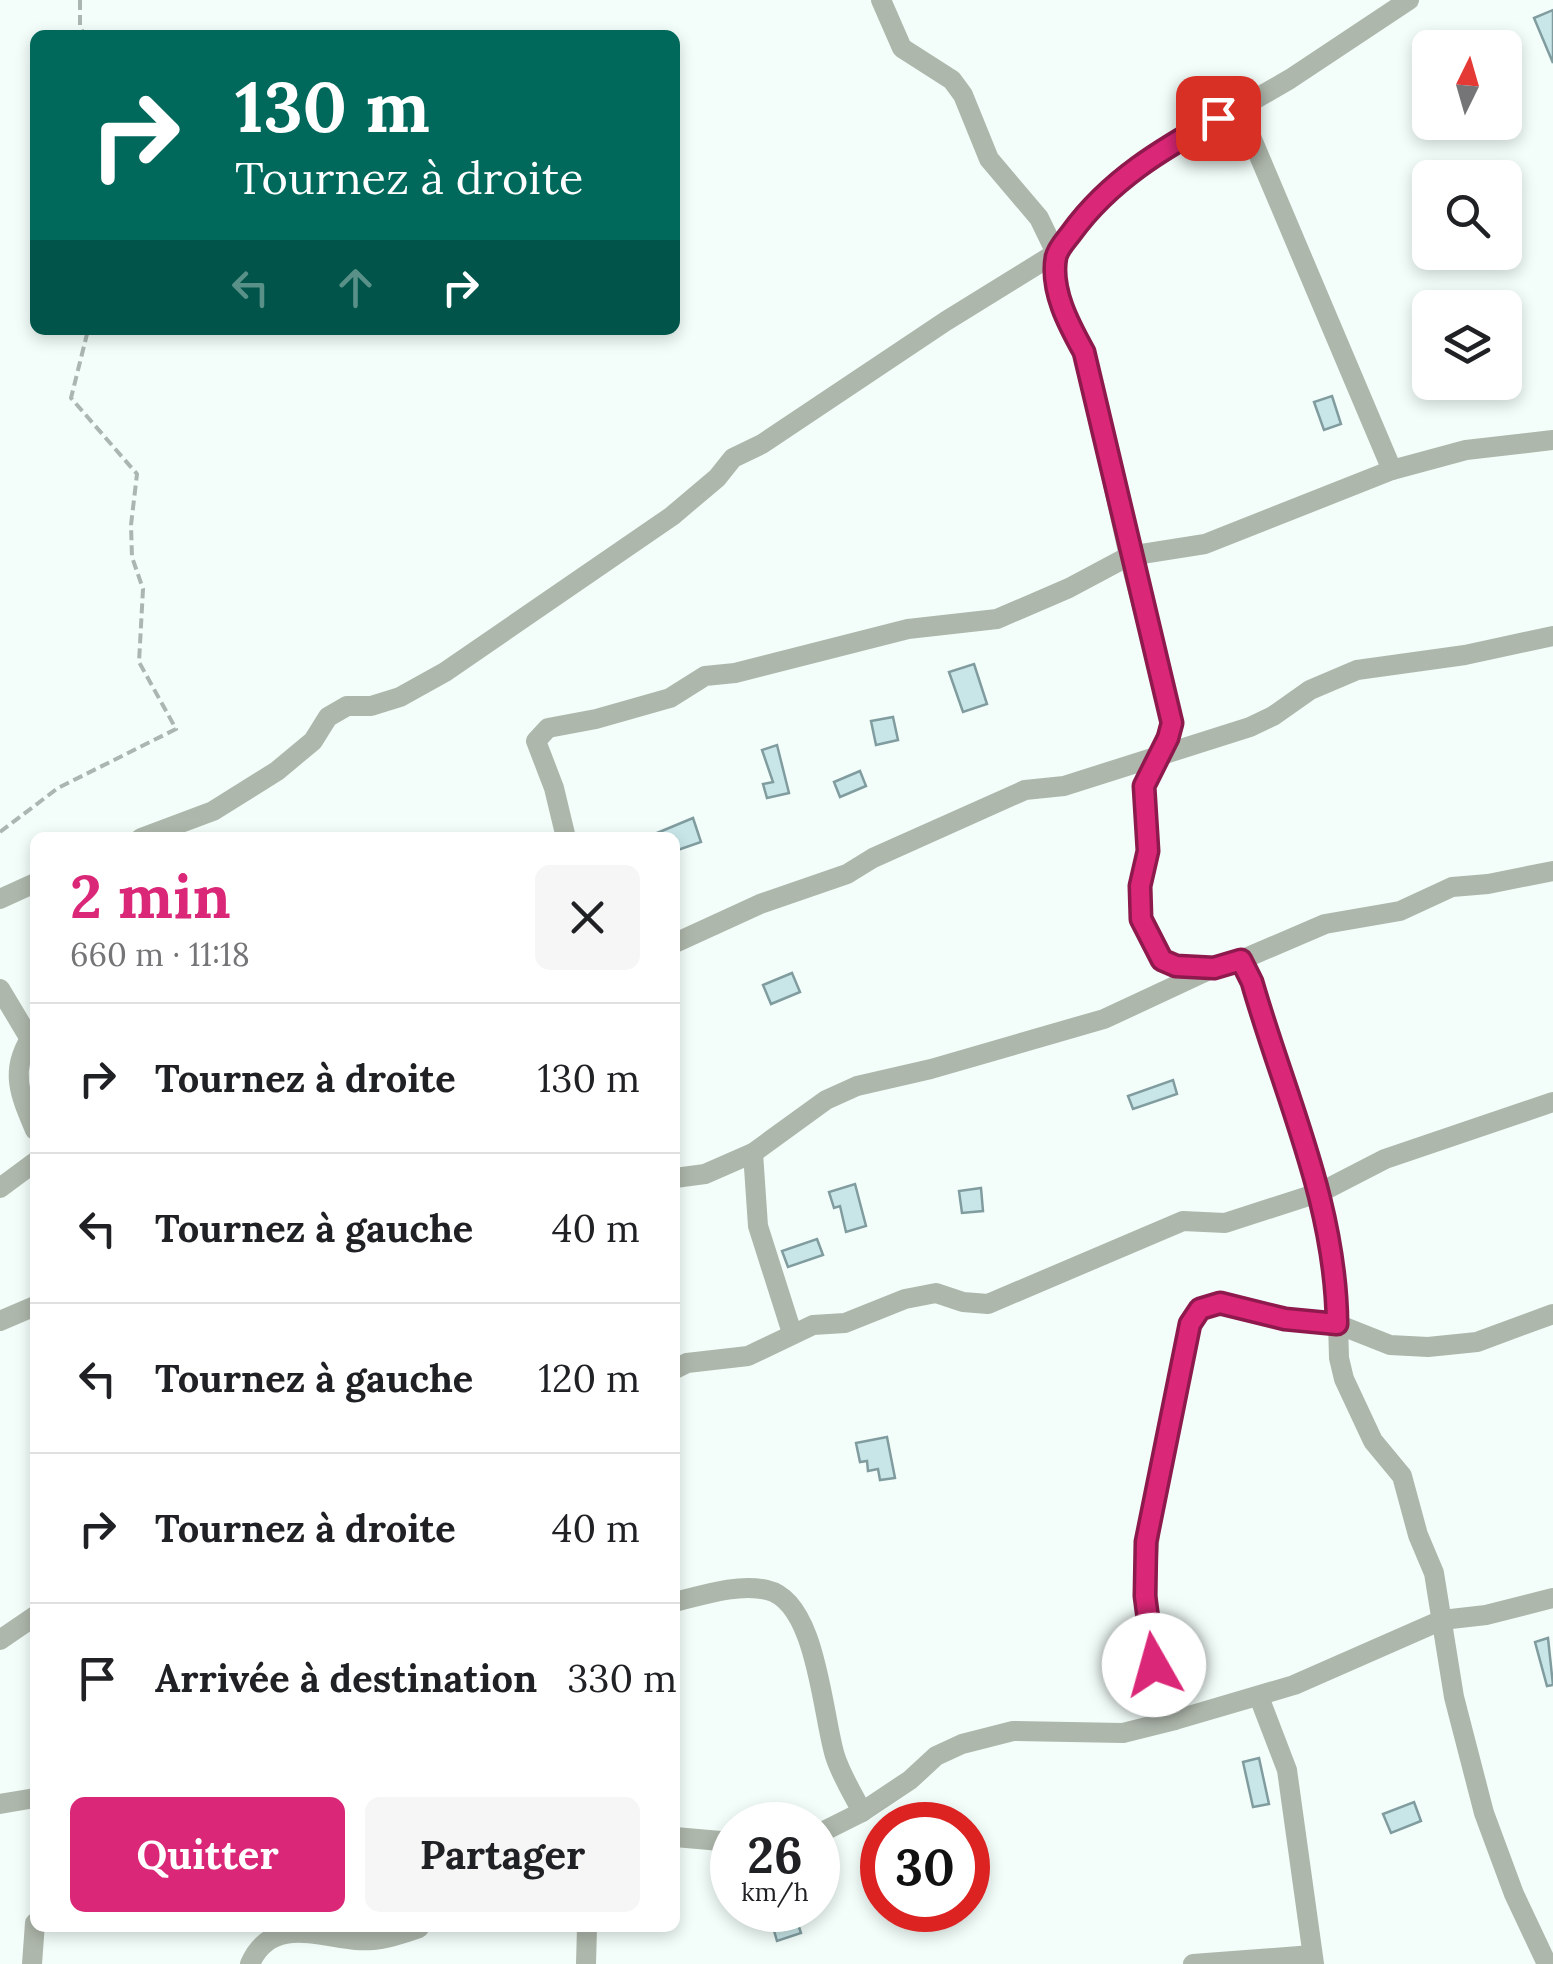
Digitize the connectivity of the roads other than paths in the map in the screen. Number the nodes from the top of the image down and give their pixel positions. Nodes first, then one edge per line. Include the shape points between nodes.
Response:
1 (881, 0) edge
2 (1409, 0) edge
3 (1238, 106) junction
4 (1056, 254) junction
5 (1553, 440) edge
6 (1392, 470) junction
7 (1129, 556) junction
8 (1553, 636) edge
9 (1160, 753) junction
10 (156, 832) edge
11 (565, 832) edge
12 (1553, 871) edge
13 (30, 886) edge
14 (0, 899) edge
15 (680, 941) edge
16 (1241, 960) junction
17 (1214, 968) junction
18 (0, 989) edge
19 (30, 1037) edge
20 (30, 1043) edge
21 (1553, 1102) edge
22 (30, 1117) edge
23 (753, 1153) junction
24 (30, 1166) edge
25 (680, 1172) edge
26 (0, 1188) edge
27 (1321, 1192) junction
28 (30, 1308) edge
29 (1553, 1314) edge
30 (0, 1320) edge
31 (1337, 1324) junction
32 (792, 1333) junction
33 (680, 1366) edge
34 (1553, 1598) edge
35 (680, 1601) edge
36 (30, 1619) edge
37 (1442, 1620) junction
38 (0, 1640) edge
39 (1260, 1697) junction
40 (1175, 1720) junction
41 (30, 1799) edge
42 (877, 1802) edge
43 (0, 1804) edge
44 (860, 1808) edge
45 (680, 1838) edge
46 (710, 1840) edge
47 (34, 1932) edge
48 (285, 1932) edge
49 (316, 1932) edge
50 (405, 1932) edge
51 (587, 1932) edge
52 (1313, 1960) edge
53 (32, 1964) edge
54 (250, 1964) edge
55 (586, 1964) edge
56 (1192, 1964) edge
57 (1548, 1964) edge

1 - 4 street via 902,48 952,80 963,95 989,159 1038,218
2 - 3 street
3 - 4 street via 1126,174 1092,204
3 - 6 street
4 - 7 street via 1055,279 1084,352
4 - 10 street via 734,458 672,516 445,672 400,697 347,706 277,771 213,811
5 - 6 street via 1466,450
6 - 7 street via 1205,544
7 - 9 street via 1172,723
7 - 11 street via 997,620 908,629 706,676 670,698 548,728 536,741
8 - 9 street via 1357,670 1250,727
9 - 15 street via 1064,786 1025,790 847,874
9 - 17 street via 1144,786 1148,851 1141,919 1162,960
12 - 16 street via 1452,887 1400,911 1325,924
13 - 14 street
16 - 17 street
16 - 27 street
17 - 23 street via 1104,1019 857,1086 812,1109
18 - 19 street
20 - 22 street via 20,1056 17,1082
21 - 27 street via 1385,1159
23 - 25 street via 705,1174
23 - 32 street via 758,1226
24 - 26 street
27 - 31 street
27 - 32 street via 1225,1223 1183,1222 988,1304 936,1293
28 - 30 street
29 - 31 street via 1477,1342 1428,1347 1390,1344
31 - 37 street via 1344,1379 1373,1441 1402,1476
31 - 40 street via 1220,1303 1200,1309 1190,1324 1146,1542 1154,1665
32 - 33 street via 748,1356
34 - 37 street
35 - 44 street via 765,1589 801,1617 836,1758
36 - 38 street
37 - 39 street
37 - 57 street via 1484,1813
39 - 40 street
39 - 52 street via 1286,1770
40 - 42 street via 1123,1732 1013,1731 962,1744
41 - 43 street
45 - 46 street
47 - 53 street
48 - 54 street via 255,1952
49 - 50 street via 377,1940
51 - 55 street
52 - 56 street

